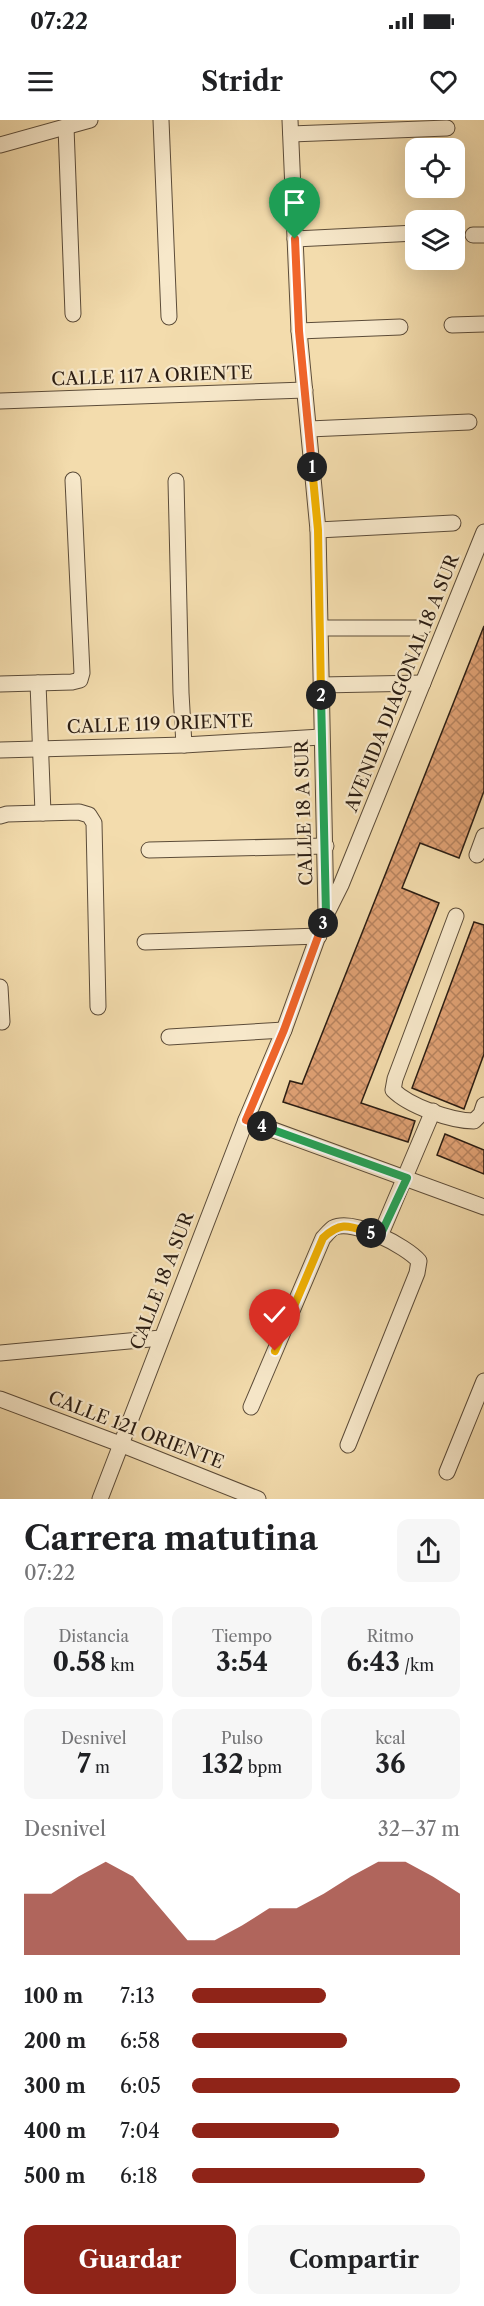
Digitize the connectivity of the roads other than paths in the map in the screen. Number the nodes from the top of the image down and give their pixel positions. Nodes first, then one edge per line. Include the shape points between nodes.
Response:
1 (90, 120) edge
2 (161, 120) edge
3 (66, 127) junction
4 (291, 127) edge
5 (447, 128) dead end
6 (0, 145) edge
7 (405, 234) edge
8 (295, 239) junction
9 (73, 314) dead end
10 (169, 317) dead end
11 (484, 324) edge
12 (452, 325) dead end
13 (400, 327) dead end
14 (299, 331) junction
15 (304, 390) junction
16 (0, 401) edge
17 (469, 422) dead end
18 (309, 429) junction
19 (73, 480) dead end
20 (176, 481) dead end
21 (453, 523) dead end
22 (318, 530) junction
23 (484, 532) edge
24 (477, 571) edge
25 (321, 628) junction
26 (423, 628) dead end
27 (38, 683) junction
28 (423, 683) junction
29 (0, 684) edge
30 (321, 685) junction
31 (321, 737) junction
32 (184, 745) junction
33 (40, 747) junction
34 (0, 750) edge
35 (43, 813) junction
36 (0, 816) edge
37 (484, 836) edge
38 (326, 846) junction
39 (149, 850) dead end
40 (477, 855) dead end
41 (326, 914) junction
42 (456, 916) dead end
43 (319, 936) junction
44 (145, 942) dead end
45 (0, 987) edge
46 (98, 1007) dead end
47 (2, 1022) dead end
48 (284, 1030) junction
49 (169, 1037) dead end
50 (484, 1105) edge
51 (433, 1111) junction
52 (246, 1120) junction
53 (407, 1178) junction
54 (484, 1207) edge
55 (380, 1236) junction
56 (161, 1338) junction
57 (0, 1353) edge
58 (484, 1381) edge
59 (0, 1399) edge
60 (251, 1407) dead end
61 (120, 1444) junction
62 (348, 1445) dead end
63 (447, 1472) dead end
64 (100, 1499) edge
65 (258, 1499) edge

1 - 3 street
2 - 10 street
3 - 6 street
3 - 9 street
4 - 5 street
4 - 8 street, CALLE 18 A SUR
7 - 8 street
8 - 14 street, CALLE 18 A SUR
11 - 12 street
13 - 14 street
14 - 15 street, CALLE 18 A SUR
15 - 16 street, CALLE 117 A ORIENTE
15 - 18 street, CALLE 18 A SUR
17 - 18 street
18 - 22 street, CALLE 18 A SUR
19 - 27 street via 82,673 80,680 72,682
20 - 32 street
21 - 22 street
22 - 25 street, CALLE 18 A SUR
23 - 24 street, AVENIDA DIAGONAL 18 A SUR
24 - 28 street, AVENIDA DIAGONAL 18 A SUR
25 - 26 street
25 - 30 street, CALLE 18 A SUR
27 - 29 street
27 - 33 street
28 - 30 street
28 - 41 street, AVENIDA DIAGONAL 18 A SUR
30 - 31 street, CALLE 18 A SUR
31 - 32 street, CALLE 119 ORIENTE
31 - 38 street, CALLE 18 A SUR
32 - 33 street, CALLE 119 ORIENTE
33 - 34 street, CALLE 119 ORIENTE
33 - 35 street
35 - 36 street
35 - 46 street via 79,812 89,815 94,823
37 - 40 street
38 - 39 street
38 - 41 street, CALLE 18 A SUR
41 - 43 street, CALLE 18 A SUR
42 - 51 street via 393,1090
43 - 44 street
43 - 48 street, CALLE 18 A SUR
45 - 47 street
48 - 49 street
48 - 52 street, CALLE 18 A SUR
50 - 51 street via 474,1120 461,1121
51 - 53 street
52 - 53 street
52 - 56 street, CALLE 18 A SUR
53 - 54 street
53 - 55 street
55 - 60 street via 349,1226 333,1228 323,1238
55 - 62 street via 410,1251 419,1261
56 - 57 street
56 - 61 street, CALLE 18 A SUR
58 - 63 street
59 - 61 street, CALLE 121 ORIENTE
61 - 64 street, CALLE 18 A SUR
61 - 65 street, CALLE 121 ORIENTE

